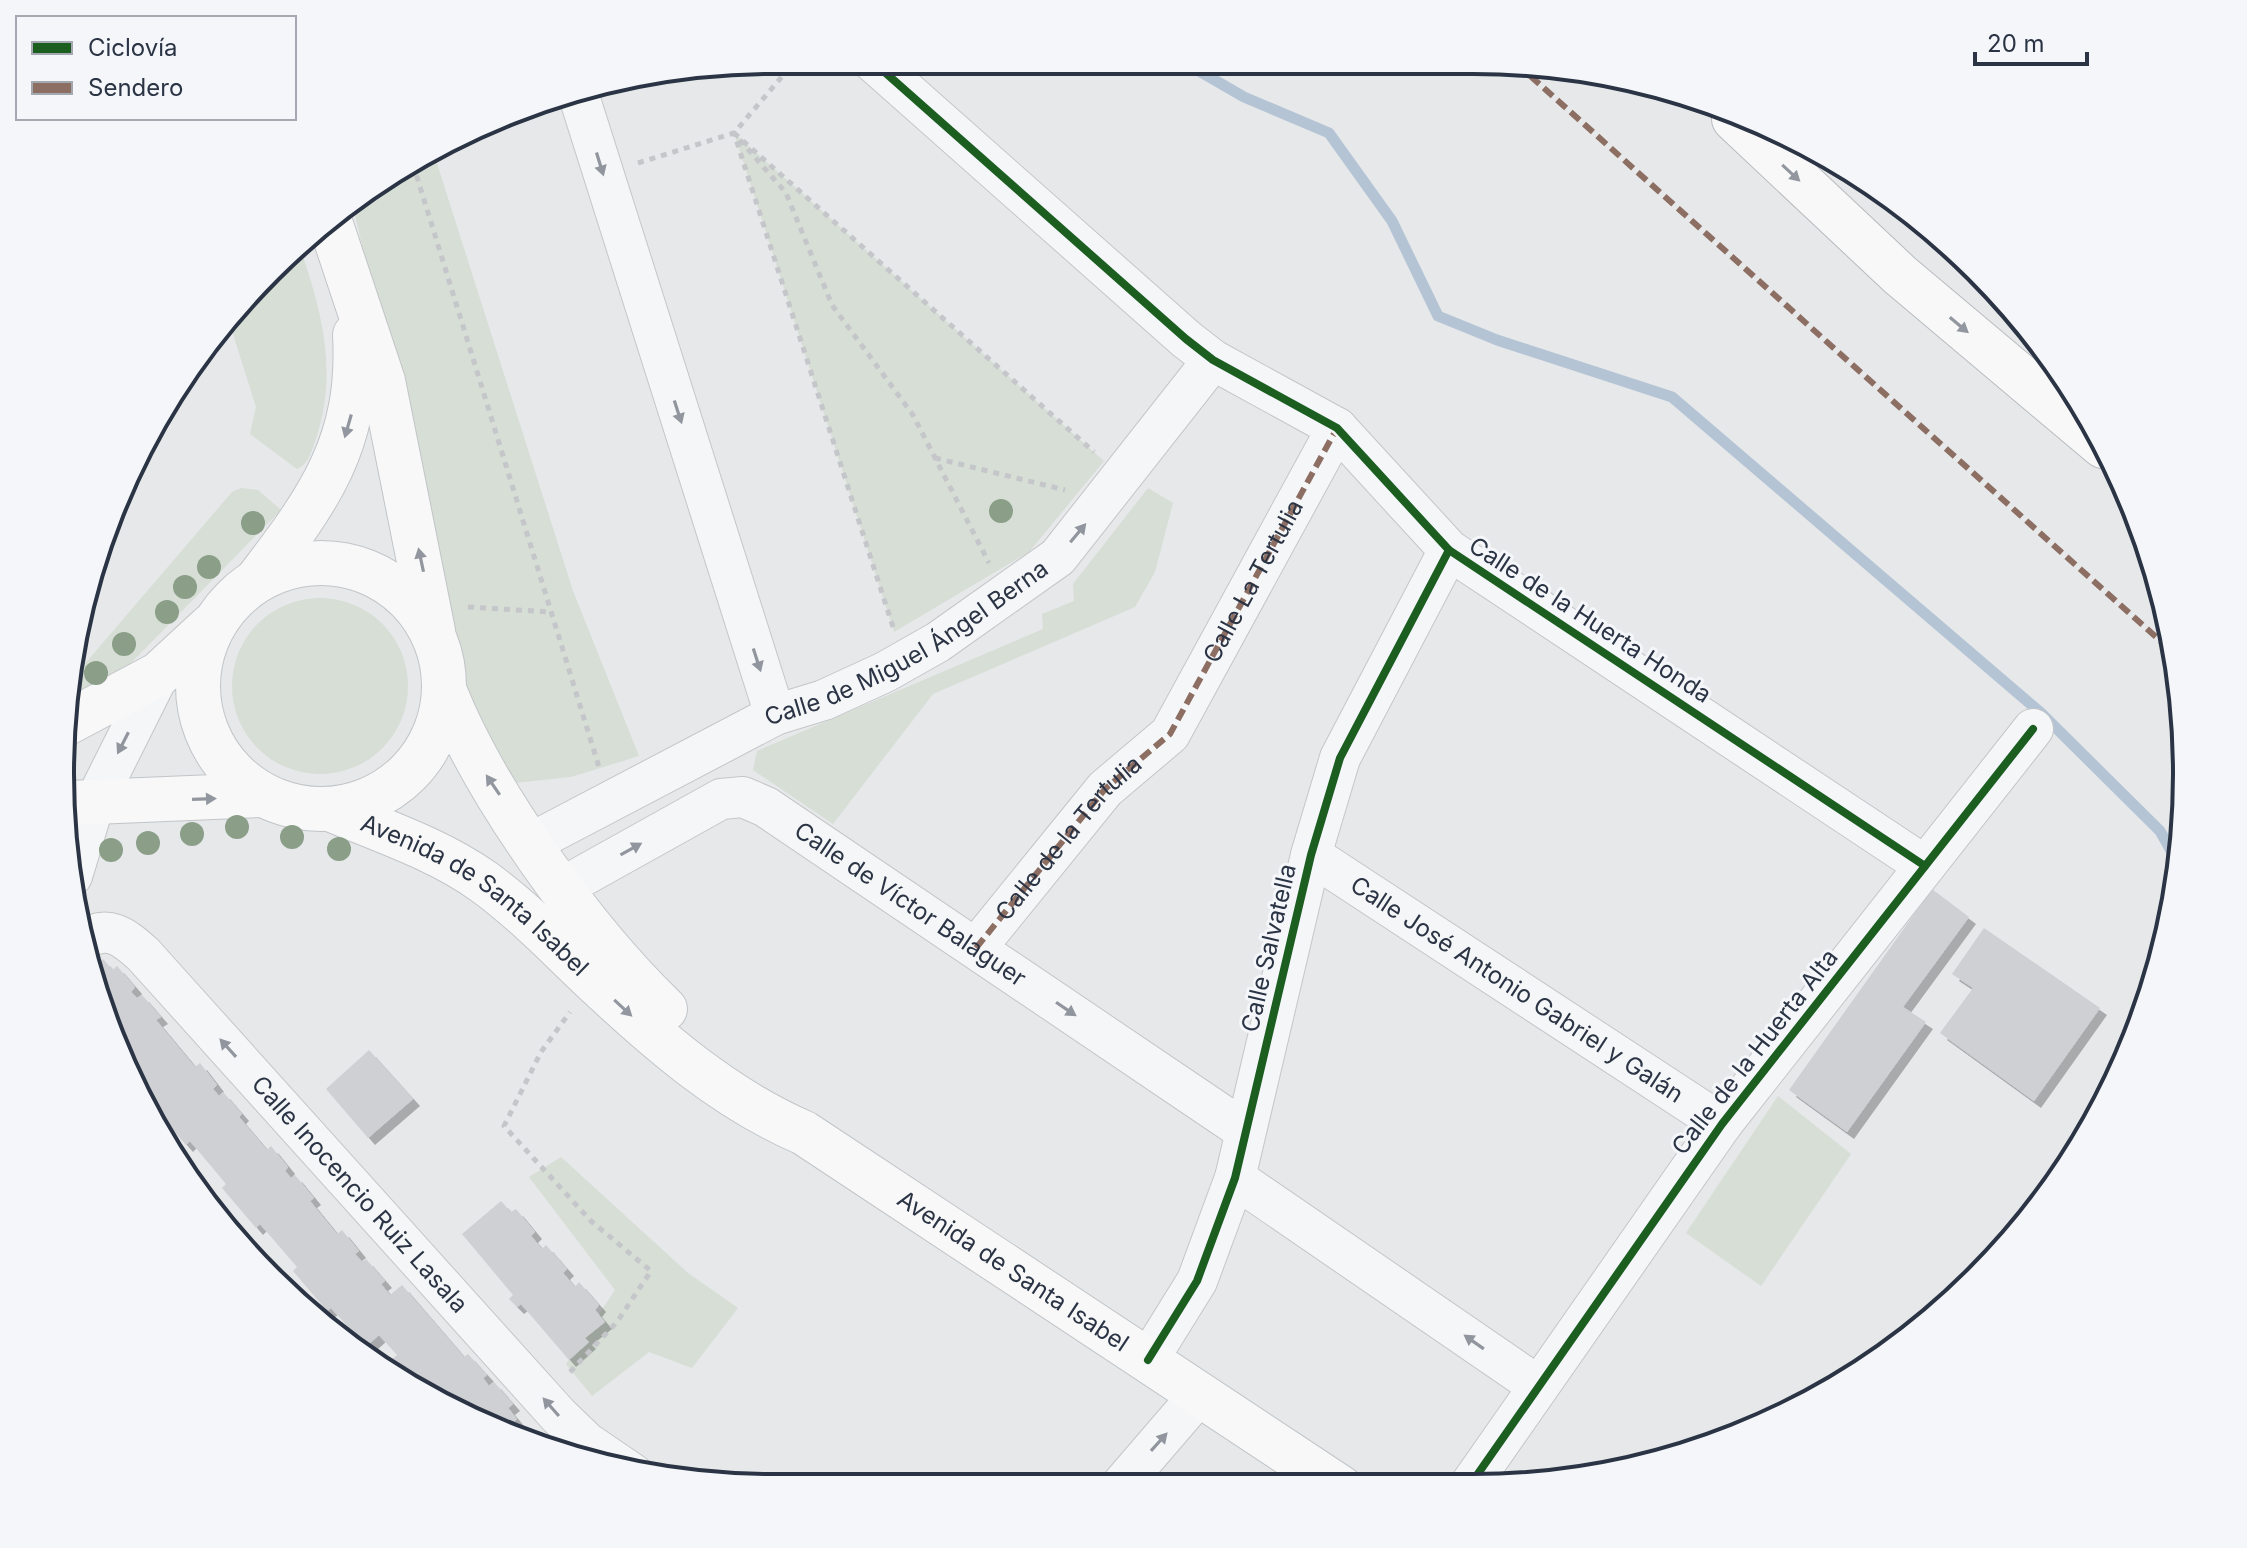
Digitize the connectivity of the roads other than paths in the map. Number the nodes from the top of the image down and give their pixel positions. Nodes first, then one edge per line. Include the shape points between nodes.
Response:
1 (887, 74) edge
2 (581, 102) edge
3 (1744, 128) edge
4 (333, 231) edge
5 (352, 293) junction
6 (1213, 360) junction
7 (2081, 427) edge
8 (1337, 428) junction
9 (1449, 550) junction
10 (257, 580) junction
11 (432, 621) junction
12 (212, 625) junction
13 (159, 674) junction
14 (445, 692) junction
15 (775, 715) junction
16 (76, 718) edge
17 (2033, 729) dead end
18 (1170, 734) joint
19 (261, 795) junction
20 (82, 804) edge
21 (330, 809) junction
22 (77, 839) edge
23 (531, 843) junction
24 (1311, 855) junction
25 (1925, 866) junction
26 (563, 887) junction
27 (93, 935) edge
28 (976, 948) junction
29 (1722, 1124) junction
30 (1244, 1130) junction
31 (804, 1133) junction
32 (1235, 1178) junction
33 (1148, 1360) junction
34 (1538, 1386) junction
35 (1199, 1395) junction
36 (577, 1445) edge
37 (1131, 1474) edge
38 (1320, 1474) edge
39 (1478, 1474) edge

1 - 6 street, Calle de la Huerta Honda
2 -> 15 street
3 -> 7 main road via 1900,275
4 - 5 main road
5 -> 10 main road via 353,410 341,450 313,503
11 -> 5 main road via 383,381
6 - 8 street, Calle de la Huerta Honda
15 -> 6 street, Calle de Miguel Ángel Berna via 824,700 938,642 1058,557
8 - 9 street, Calle de la Huerta Honda
8 - 18 street, Calle La Tertulia
9 - 24 street, Calle Salvatella via 1340,758
9 - 25 street, Calle de la Huerta Honda
10 - 11 main road via 293,566 332,563 370,573
10 - 12 main road
11 - 14 main road
12 - 13 main road
12 - 19 main road via 197,692 205,730 225,763
13 - 16 main road
13 -> 20 street
14 - 21 main road via 434,738 402,780 356,805
23 -> 14 main road, Avenida de Santa Isabel via 482,769
15 - 23 street, Calle de Miguel Ángel Berna
17 - 25 street, Calle de la Huerta Alta
18 - 28 street, Calle de la Tertulia via 1105,789
20 -> 19 main road
19 - 21 main road via 303,808
20 - 22 street
21 -> 31 main road, Avenida de Santa Isabel via 429,850 482,880 701,1073
23 - 26 main road, Avenida de Santa Isabel
24 - 29 street, Calle José Antonio Gabriel y Galán
24 - 30 street, Calle Salvatella
25 - 29 street, Calle de la Huerta Alta
26 -> 28 street, Calle de Víctor Balaguer via 721,799 743,797 766,807
26 - 31 main road, Avenida de Santa Isabel via 633,978
36 -> 27 street, Calle Inocencio Ruiz Lasala via 544,1399 143,954 112,932
28 -> 30 street, Calle de Víctor Balaguer
29 - 34 street, Calle de la Huerta Alta
30 - 32 street, Calle Salvatella
31 - 33 main road, Avenida de Santa Isabel
32 - 33 street, Calle Salvatella via 1197,1281
34 -> 32 street
33 - 35 main road, Avenida de Santa Isabel
34 - 39 street, Calle de la Huerta Alta
37 -> 35 street
35 - 38 main road, Avenida de Santa Isabel

